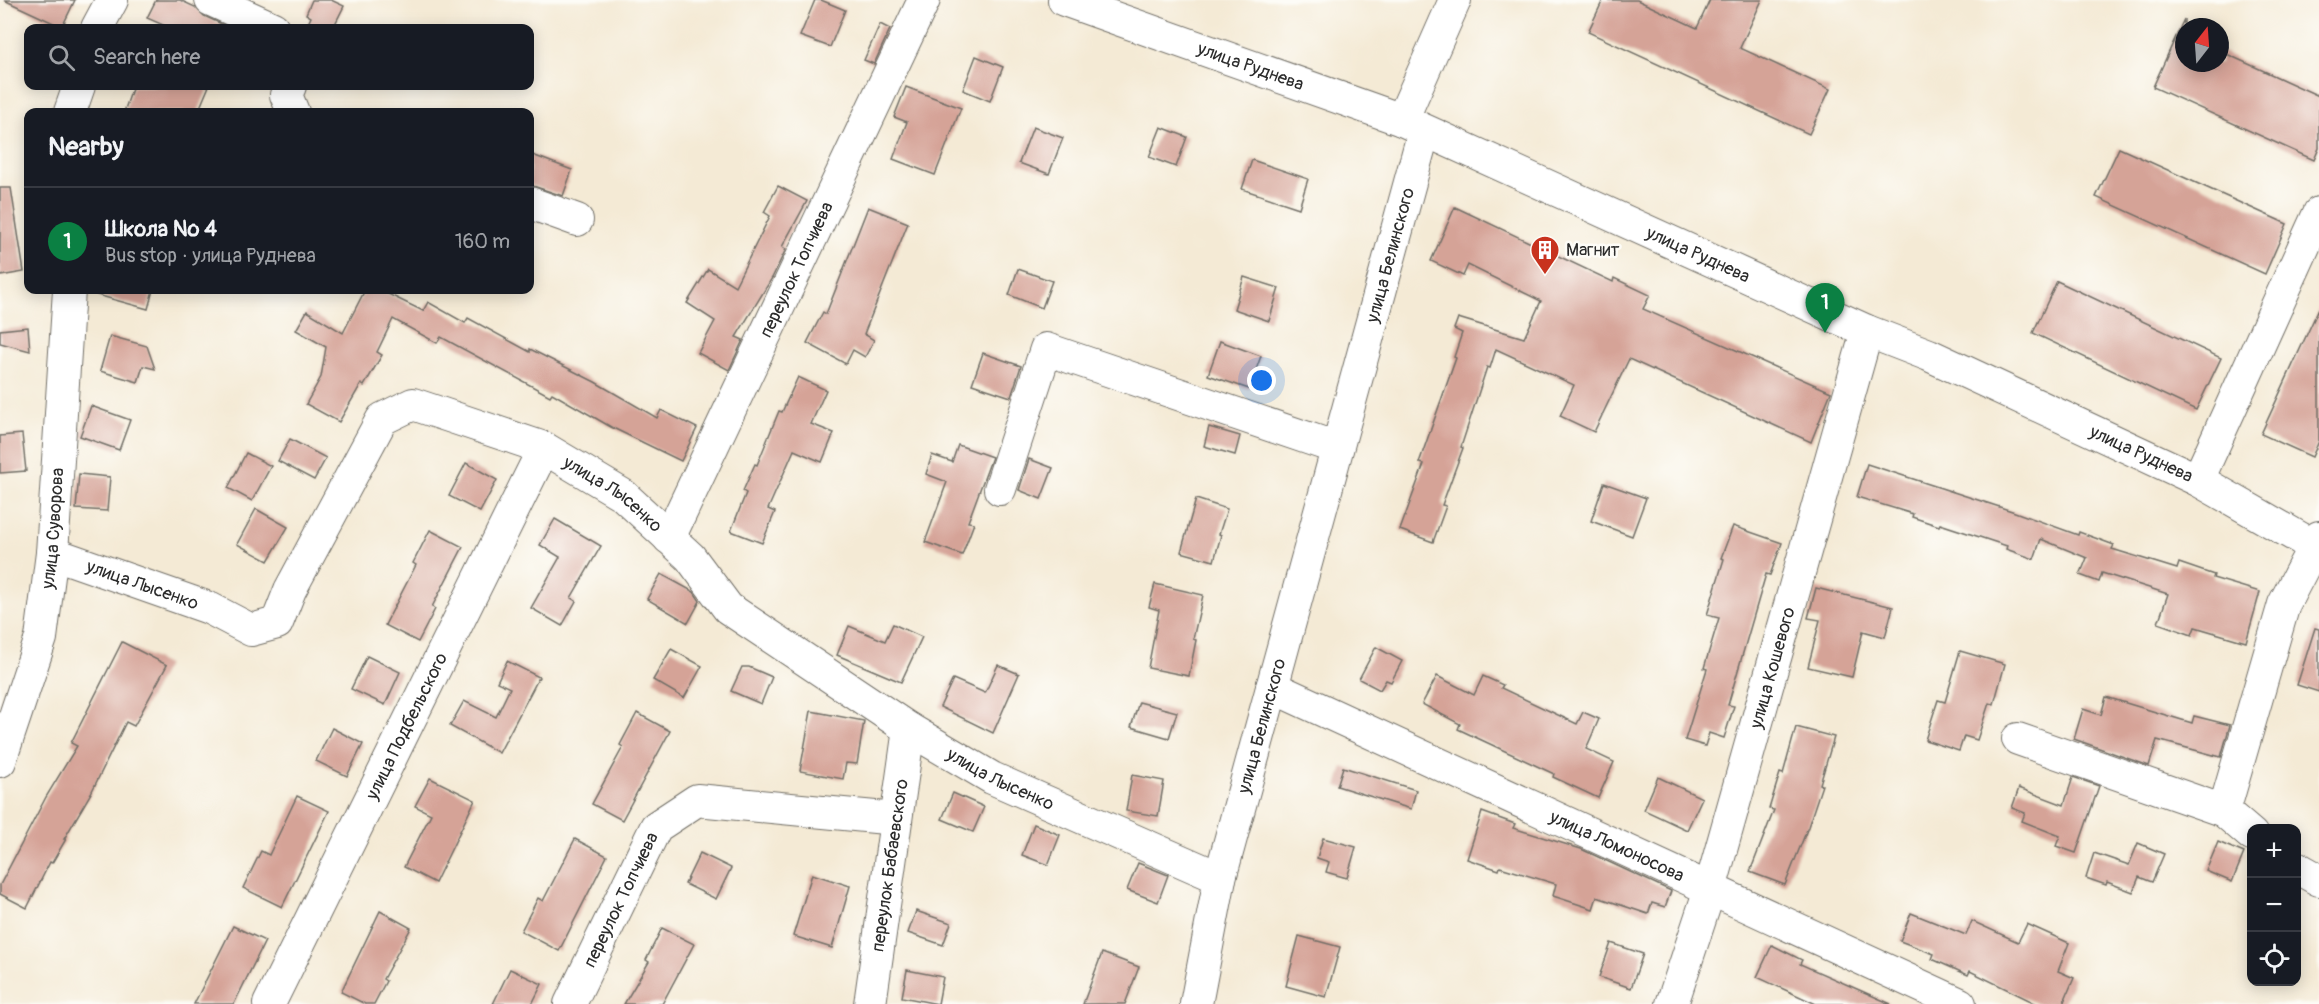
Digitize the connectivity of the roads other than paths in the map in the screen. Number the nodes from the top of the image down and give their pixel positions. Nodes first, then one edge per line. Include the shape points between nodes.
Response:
1 (112, 0) edge
2 (211, 0) edge
3 (924, 0) edge
4 (1064, 0) edge
5 (1455, 0) edge
6 (99, 24) edge
7 (264, 24) edge
8 (78, 90) edge
9 (288, 90) edge
10 (71, 108) edge
11 (291, 108) edge
12 (1413, 125) junction
13 (534, 204) edge
14 (2319, 213) edge
15 (577, 220) dead end
16 (69, 294) edge
17 (1867, 331) junction
18 (544, 448) junction
19 (1337, 448) junction
20 (2198, 480) junction
21 (1000, 489) dead end
22 (669, 538) junction
23 (2318, 544) edge
24 (52, 554) junction
25 (1272, 687) junction
26 (909, 729) junction
27 (2018, 739) dead end
28 (0, 761) edge
29 (2224, 812) junction
30 (896, 819) junction
31 (2247, 831) edge
32 (2301, 870) edge
33 (1220, 878) junction
34 (2319, 880) edge
35 (1710, 889) junction
36 (269, 1004) edge
37 (570, 1004) edge
38 (870, 1004) edge
39 (1196, 1004) edge
40 (1672, 1004) edge
41 (1960, 1004) edge

1 - 6 street
2 - 7 street
3 - 22 street, переулок Топчиева
4 - 12 street, улица Руднева
5 - 12 street, улица Белинского
8 - 10 street
9 - 11 street
12 - 17 street, улица Руднева
12 - 19 street, улица Белинского
13 - 15 street
14 - 20 street
16 - 24 street, улица Суворова
17 - 20 street, улица Руднева via 1929,355
17 - 35 street, улица Кошевого
18 - 22 street, улица Лысенко via 623,495
18 - 24 street, улица Лысенко via 412,404 382,419 290,590 277,623 251,630 209,608
18 - 36 street, улица Подбельского
19 - 21 street via 1046,349
19 - 25 street, улица Белинского
20 - 23 street, улица Руднева
22 - 26 street, улица Лысенко via 690,557 728,608
23 - 29 street, улица Руднева via 2284,604
24 - 28 street, улица Суворова via 40,638
25 - 33 street, улица Белинского
25 - 35 street, улица Ломоносова
26 - 30 street, переулок Бабаевского
26 - 33 street, улица Лысенко via 992,778
27 - 29 street
29 - 31 street
30 - 37 street, переулок Топчиева via 696,800 656,827
30 - 38 street, переулок Бабаевского
32 - 34 street
33 - 39 street, улица Белинского
35 - 40 street, улица Кошевого
35 - 41 street, улица Ломоносова

